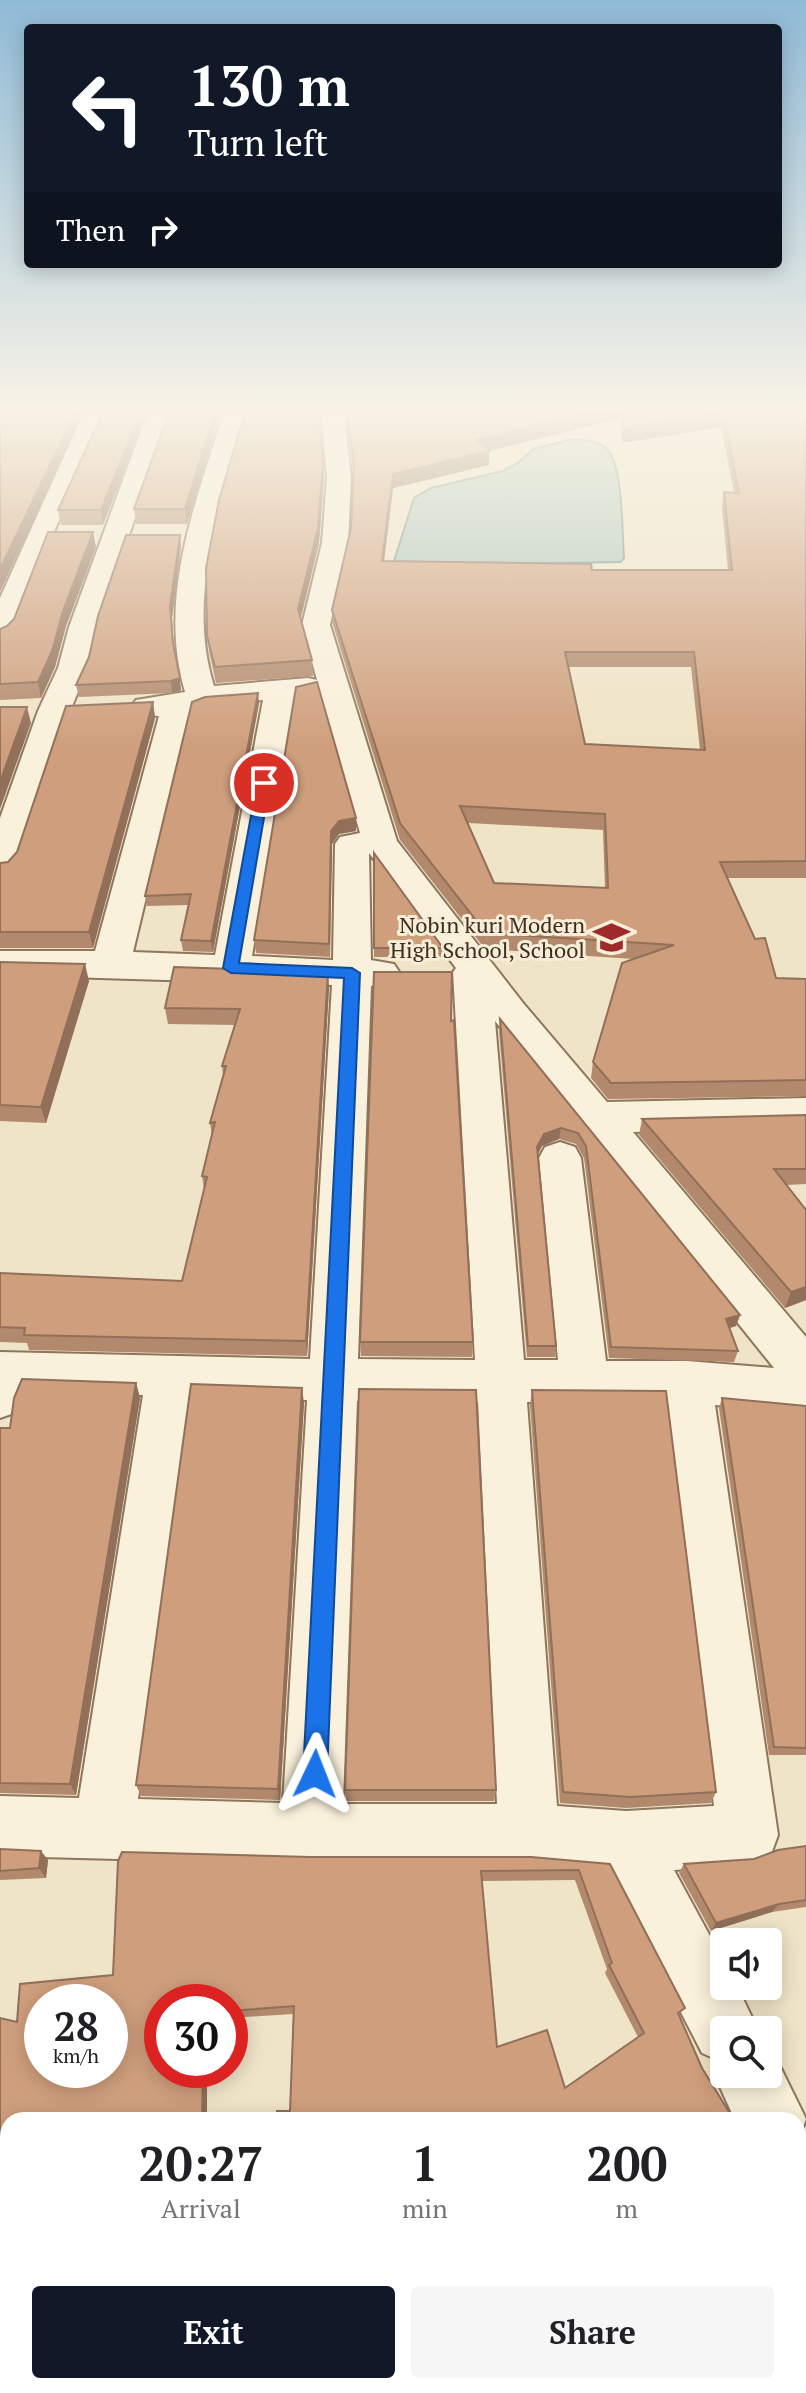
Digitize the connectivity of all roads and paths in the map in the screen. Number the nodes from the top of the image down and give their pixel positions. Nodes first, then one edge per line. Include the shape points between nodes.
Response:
1 (45, 524) edge
2 (133, 524) edge
3 (205, 524) edge
4 (336, 524) edge
5 (173, 535) edge
6 (202, 535) junction
7 (39, 536) junction
8 (130, 536) junction
9 (0, 633) edge
10 (334, 683) junction
11 (280, 691) junction
12 (189, 701) junction
13 (115, 708) edge
14 (84, 709) edge
15 (40, 711) junction
16 (380, 842) junction
17 (0, 867) edge
18 (0, 963) edge
19 (111, 964) junction
20 (231, 968) junction
21 (352, 973) junction
22 (452, 974) junction
23 (806, 1113) edge
24 (597, 1118) junction
25 (560, 1158) dead end
26 (806, 1372) edge
27 (171, 1375) junction
28 (2, 1379) edge
29 (332, 1380) junction
30 (501, 1381) junction
31 (584, 1382) junction
32 (687, 1382) junction
33 (806, 1392) edge
34 (0, 1826) edge
35 (104, 1828) junction
36 (312, 1834) junction
37 (529, 1834) junction
38 (626, 1842) junction
39 (718, 2016) edge
40 (755, 2088) edge
41 (768, 2112) edge

1 - 7 street
2 - 8 street
3 - 6 street
4 - 10 street via 316,625
5 - 6 street
6 - 12 street via 185,614
7 - 8 street
7 - 9 street
8 - 15 street via 83,627 73,668
10 - 11 street
10 - 16 street
11 - 12 street
11 - 20 street
12 - 13 street
12 - 19 street
14 - 15 street
15 - 17 street
16 - 21 street via 352,844
16 - 22 street
18 - 19 street
19 - 20 street
20 - 21 street
21 - 22 street
21 - 29 street
22 - 24 street
22 - 30 street
23 - 24 street
24 - 26 street
25 - 31 street
27 - 28 street
27 - 29 street
27 - 35 street
29 - 30 street
29 - 36 street
30 - 31 street
30 - 37 street
31 - 32 street
32 - 33 street
32 - 38 street via 748,1835
34 - 35 street
35 - 36 street
36 - 37 street
37 - 38 street
38 - 39 street
40 - 41 street

